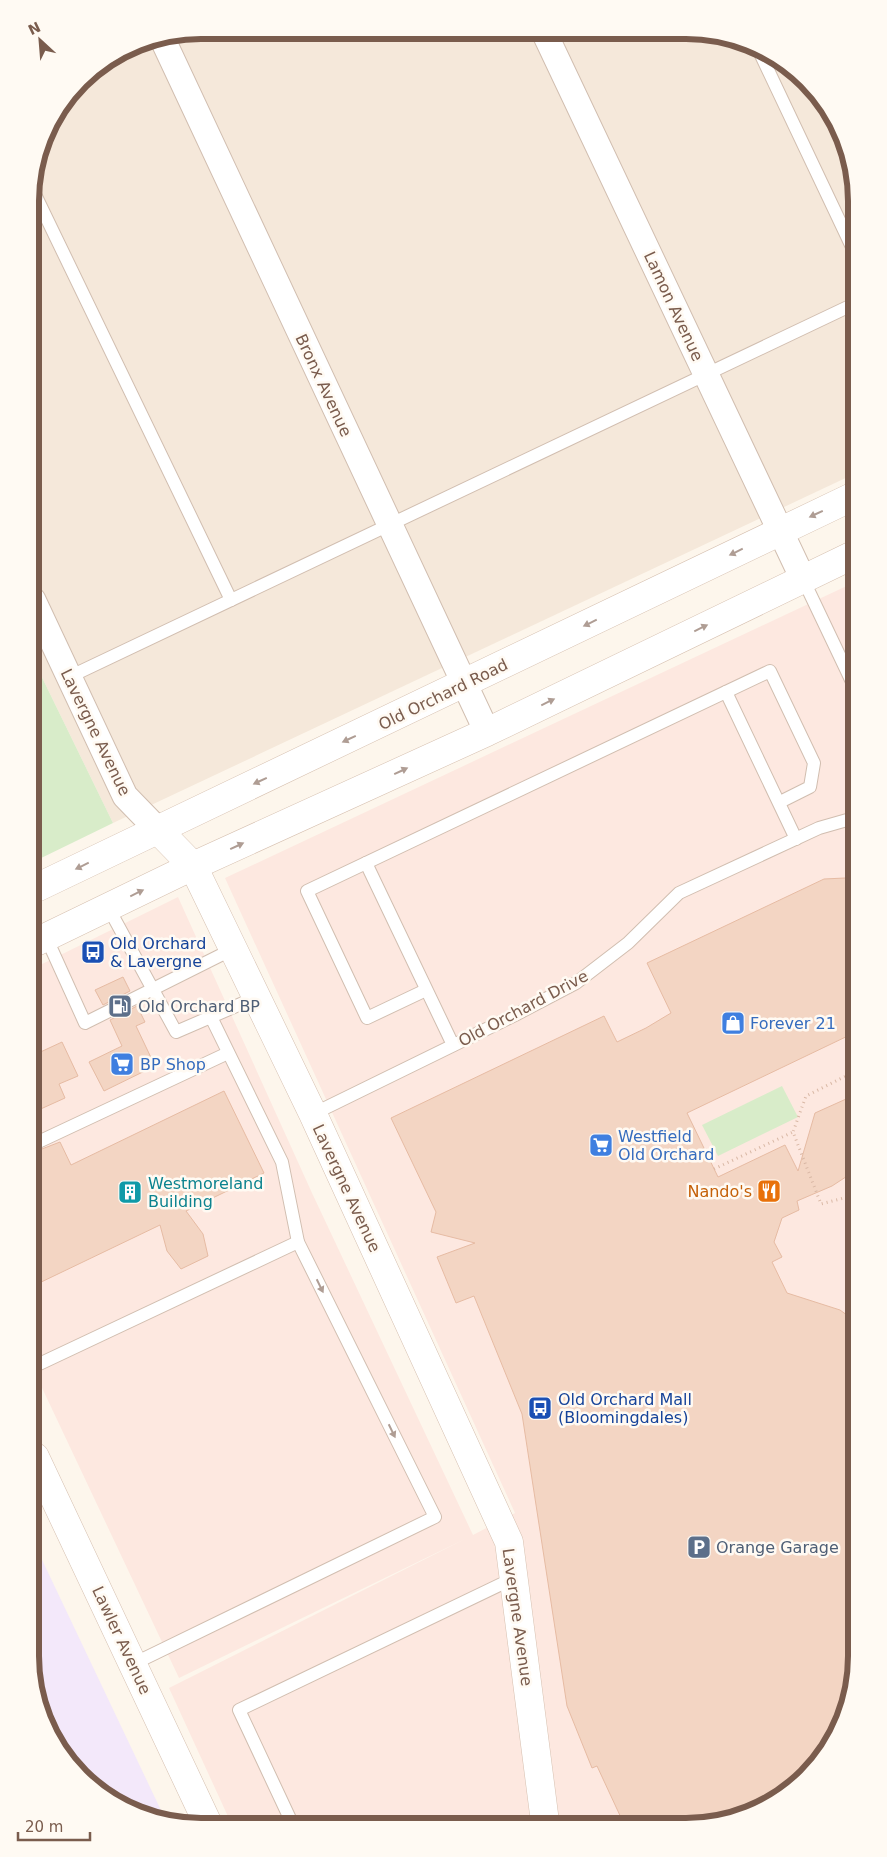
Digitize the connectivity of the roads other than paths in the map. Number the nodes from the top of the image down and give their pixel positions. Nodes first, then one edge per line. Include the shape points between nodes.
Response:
1 (547, 39) edge
2 (164, 43) edge
3 (762, 58) edge
4 (39, 201) edge
5 (848, 239) edge
6 (848, 307) edge
7 (706, 374) junction
8 (848, 499) edge
9 (390, 524) junction
10 (780, 531) junction
11 (848, 557) edge
12 (803, 579) junction
13 (231, 600) junction
14 (39, 613) edge
15 (848, 674) edge
16 (69, 677) junction
17 (465, 684) junction
18 (726, 692) junction
19 (487, 732) junction
20 (780, 802) junction
21 (848, 820) edge
22 (157, 829) junction
23 (796, 839) junction
24 (366, 864) junction
25 (193, 866) junction
26 (39, 887) edge
27 (108, 907) junction
28 (40, 940) edge
29 (233, 949) junction
30 (153, 990) junction
31 (426, 990) junction
32 (257, 997) junction
33 (211, 1016) junction
34 (453, 1045) junction
35 (228, 1053) junction
36 (313, 1114) junction
37 (39, 1142) edge
38 (298, 1242) junction
39 (39, 1364) edge
40 (39, 1472) edge
41 (514, 1578) junction
42 (133, 1664) junction
43 (205, 1818) edge
44 (290, 1818) edge
45 (544, 1818) edge

1 - 7 street, Lamon Avenue
2 - 9 street, Bronx Avenue
3 - 5 lane
4 - 13 lane
6 - 7 lane
7 - 9 lane
7 - 10 street, Lamon Avenue
8 -> 10 main road, Old Orchard Road
9 - 13 lane
9 - 17 street, Bronx Avenue
10 - 12 street, Lamon Avenue
10 -> 17 main road, Old Orchard Road
11 - 12 main road
12 - 15 lane
19 -> 12 main road
13 - 16 lane
14 - 16 street, Lavergne Avenue
16 - 22 street, Lavergne Avenue via 125,796
17 - 19 street, Bronx Avenue
17 -> 22 main road, Old Orchard Road
18 - 20 lane
18 - 20 lane via 770,671 814,764 810,787
18 - 24 lane
25 -> 19 main road
20 - 23 lane
21 - 23 lane, Old Orchard Drive
22 - 25 main road, Lavergne Avenue
22 -> 26 main road, Old Orchard Road
23 - 34 lane, Old Orchard Drive via 679,893 628,943 576,982
24 - 31 lane
24 - 31 lane via 308,891 367,1018
27 -> 25 main road
25 - 29 main road, Lavergne Avenue
27 - 28 main road
27 - 30 lane
28 - 30 lane via 85,1023
29 - 30 lane
29 - 32 main road, Lavergne Avenue
30 - 33 lane via 176,1032
31 - 34 lane
32 - 33 lane
32 - 36 main road, Lavergne Avenue
33 - 35 lane
34 - 36 lane, Old Orchard Drive
35 - 37 lane
35 - 38 lane via 282,1162
36 - 41 main road, Lavergne Avenue via 509,1542
38 - 39 lane
38 -> 42 lane via 435,1517
40 - 42 main road, Lawler Avenue
41 - 44 lane via 239,1710
41 - 45 main road, Lavergne Avenue
42 - 43 main road, Lawler Avenue

